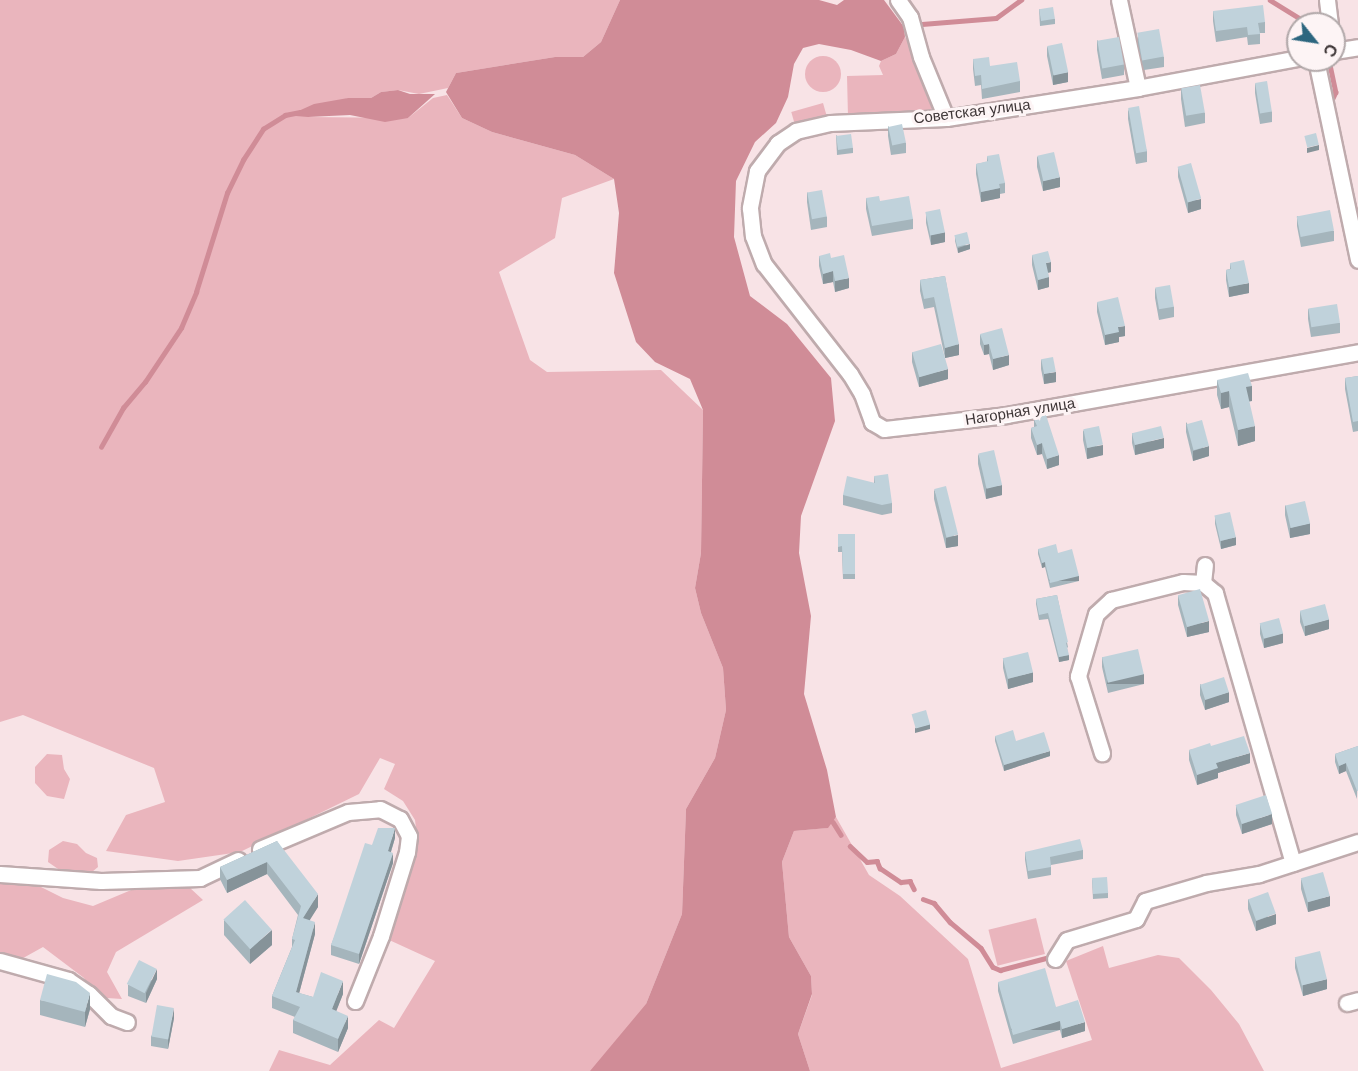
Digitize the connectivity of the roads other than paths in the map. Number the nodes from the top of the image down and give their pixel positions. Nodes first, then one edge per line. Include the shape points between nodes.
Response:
1 (1119, 0) edge
2 (899, 1) edge
3 (1286, 60) edge
4 (1319, 72) edge
5 (1138, 88) junction
6 (946, 118) junction
7 (1357, 250) edge
8 (764, 264) joint
9 (1358, 352) edge
10 (1205, 565) dead end
11 (1203, 583) junction
12 (1102, 753) dead end
13 (1358, 842) edge
14 (1293, 863) junction
15 (0, 874) edge
16 (1055, 959) dead end
17 (0, 961) edge
18 (355, 1001) dead end
19 (127, 1023) dead end

1 - 5 street
2 - 6 street via 913,24 921,57
3 - 5 street, Советская улица
4 - 7 street
5 - 6 street, Советская улица
6 - 8 street, Советская улица via 830,123 796,131 778,143 757,171 750,208 753,236
8 - 9 street, Нагорная улица via 850,374 872,422 884,429 1006,415
10 - 11 street
11 - 12 street via 1183,582 1111,600 1093,609 1078,676
11 - 14 street via 1215,593
13 - 14 street
14 - 16 street via 1145,901 1136,919 1067,940
15 - 18 street via 101,881 200,878 348,812 380,809 400,819 409,836 407,852 381,936
17 - 19 street via 68,980 111,1016

